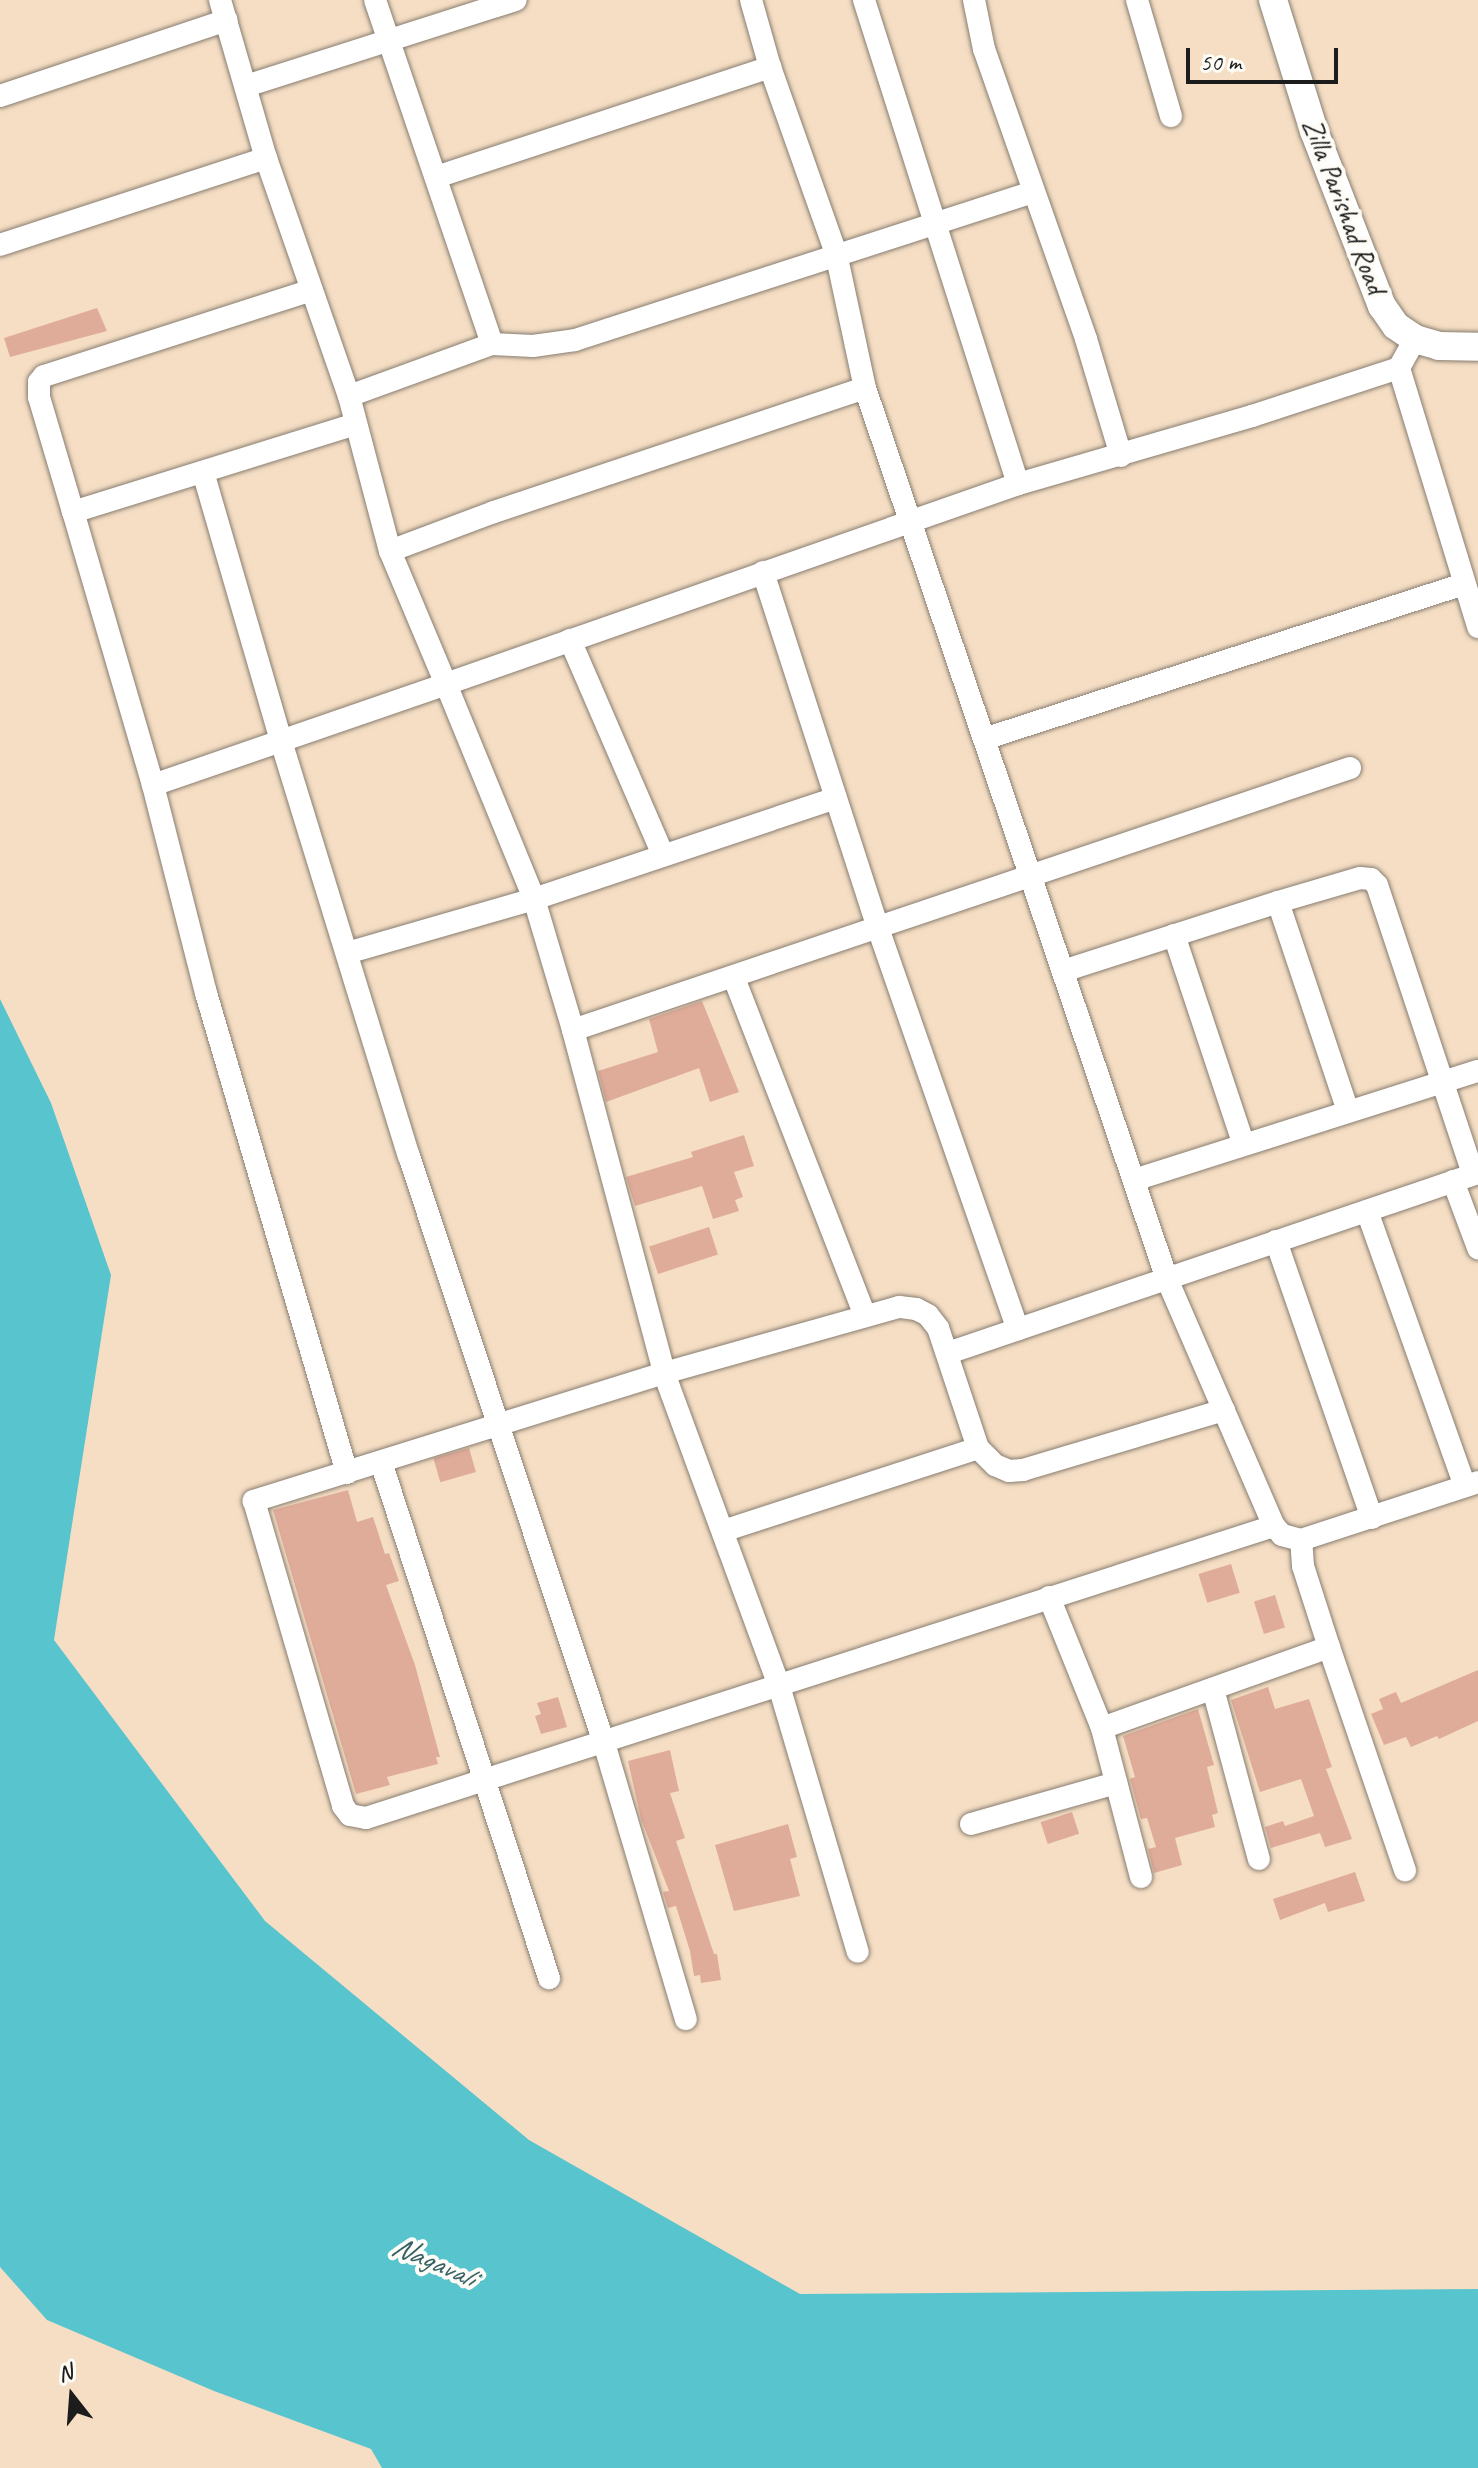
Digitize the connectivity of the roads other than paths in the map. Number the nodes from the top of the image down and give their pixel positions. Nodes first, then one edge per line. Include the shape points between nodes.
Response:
1 (375, 0) edge
2 (516, 0) edge
3 (751, 0) edge
4 (864, 0) edge
5 (974, 0) edge
6 (1137, 0) edge
7 (1273, 0) edge
8 (224, 10) edge
9 (388, 42) junction
10 (770, 67) junction
11 (246, 86) junction
12 (0, 96) edge
13 (1171, 116) dead end
14 (266, 158) junction
15 (436, 177) junction
16 (1032, 192) junction
17 (935, 223) junction
18 (0, 245) edge
19 (836, 253) junction
20 (312, 290) junction
21 (1415, 339) junction
22 (492, 344) junction
23 (1478, 347) edge
24 (1399, 368) junction
25 (865, 388) junction
26 (349, 396) junction
27 (356, 424) junction
28 (1121, 456) junction
29 (203, 472) junction
30 (1018, 484) junction
31 (73, 512) junction
32 (910, 521) junction
33 (390, 551) junction
34 (763, 572) junction
35 (1464, 584) junction
36 (1478, 627) edge
37 (570, 640) junction
38 (446, 684) junction
39 (984, 739) junction
40 (281, 741) junction
41 (1350, 768) dead end
42 (153, 785) junction
43 (836, 798) junction
44 (663, 855) junction
45 (1030, 874) junction
46 (534, 899) junction
47 (1278, 902) junction
48 (878, 928) junction
49 (1174, 935) junction
50 (347, 953) junction
51 (1063, 971) junction
52 (734, 978) junction
53 (573, 1030) junction
54 (1478, 1071) edge
55 (1442, 1082) junction
56 (1348, 1111) junction
57 (1243, 1143) junction
58 (1468, 1176) edge
59 (1134, 1180) junction
60 (1367, 1211) junction
61 (1276, 1241) junction
62 (1478, 1248) edge
63 (1167, 1279) junction
64 (865, 1316) junction
65 (1018, 1329) junction
66 (948, 1353) junction
67 (664, 1373) junction
68 (1224, 1410) junction
69 (497, 1426) junction
70 (978, 1448) junction
71 (381, 1462) junction
72 (347, 1473) junction
73 (1471, 1484) edge
74 (1372, 1518) junction
75 (1274, 1526) junction
76 (723, 1531) junction
77 (1301, 1540) junction
78 (1049, 1597) junction
79 (1329, 1647) junction
80 (779, 1686) junction
81 (1213, 1689) junction
82 (1102, 1728) junction
83 (604, 1743) junction
84 (485, 1779) junction
85 (1116, 1783) junction
86 (971, 1824) dead end
87 (1259, 1859) dead end
88 (1405, 1870) dead end
89 (1141, 1877) dead end
90 (858, 1952) dead end
91 (549, 1978) dead end
92 (686, 2019) dead end

1 - 9 street
2 - 9 street
3 - 10 street
4 - 17 street
5 - 16 street via 984,49
6 - 13 street
7 - 21 main road, Zilla Parishad Road via 1314,131 1382,306 1396,326
8 - 11 street
8 - 12 street
9 - 11 street
9 - 15 street
10 - 15 street
10 - 19 street
11 - 14 street
14 - 18 street
14 - 20 street
15 - 22 street
16 - 17 street
16 - 28 street via 1086,339
17 - 19 street
17 - 30 street
19 - 22 street via 575,340
19 - 25 street
20 - 26 street
20 - 31 street via 44,376 39,397
21 - 23 main road
21 - 24 street
22 - 26 street
24 - 28 street
24 - 35 street
25 - 32 street
25 - 33 street
26 - 27 street
27 - 29 street
27 - 33 street
28 - 30 street
29 - 31 street
29 - 40 street
30 - 32 street
31 - 42 street
32 - 34 street
32 - 39 street
33 - 38 street
34 - 37 street
34 - 43 street
35 - 36 street
35 - 39 street
37 - 38 street
37 - 44 street
38 - 40 street
38 - 46 street
39 - 45 street
40 - 42 street
40 - 50 street
41 - 45 street
42 - 72 street via 206,993
43 - 44 street
43 - 48 street
44 - 46 street
45 - 48 street
45 - 51 street
46 - 50 street
46 - 53 street
47 - 49 street
47 - 55 street via 1360,878 1377,885
47 - 56 street
48 - 52 street
48 - 65 street
49 - 51 street
49 - 57 street
50 - 69 street
51 - 59 street
52 - 53 street
52 - 64 street
53 - 67 street
54 - 55 street
55 - 56 street
55 - 58 street
56 - 57 street
57 - 59 street
58 - 60 street
58 - 62 street
59 - 63 street
60 - 61 street
60 - 73 street
61 - 63 street
61 - 74 street
63 - 65 street
63 - 68 street
64 - 66 street via 899,1307 916,1309 938,1328
64 - 67 street
65 - 66 street
66 - 70 street
67 - 69 street
67 - 76 street
68 - 70 street via 1023,1470 995,1465
68 - 75 street
69 - 71 street
69 - 83 street
70 - 76 street
71 - 72 street
71 - 84 street
72 - 84 street via 254,1501 343,1806 350,1815 366,1818
73 - 74 street
74 - 77 street
75 - 77 street via 1282,1535
75 - 78 street
76 - 80 street
77 - 79 street via 1303,1566
78 - 80 street
78 - 82 street
79 - 81 street
79 - 88 street
80 - 83 street
80 - 90 street
81 - 82 street
81 - 87 street
82 - 85 street
83 - 84 street
83 - 92 street
84 - 91 street
85 - 86 street
85 - 89 street

